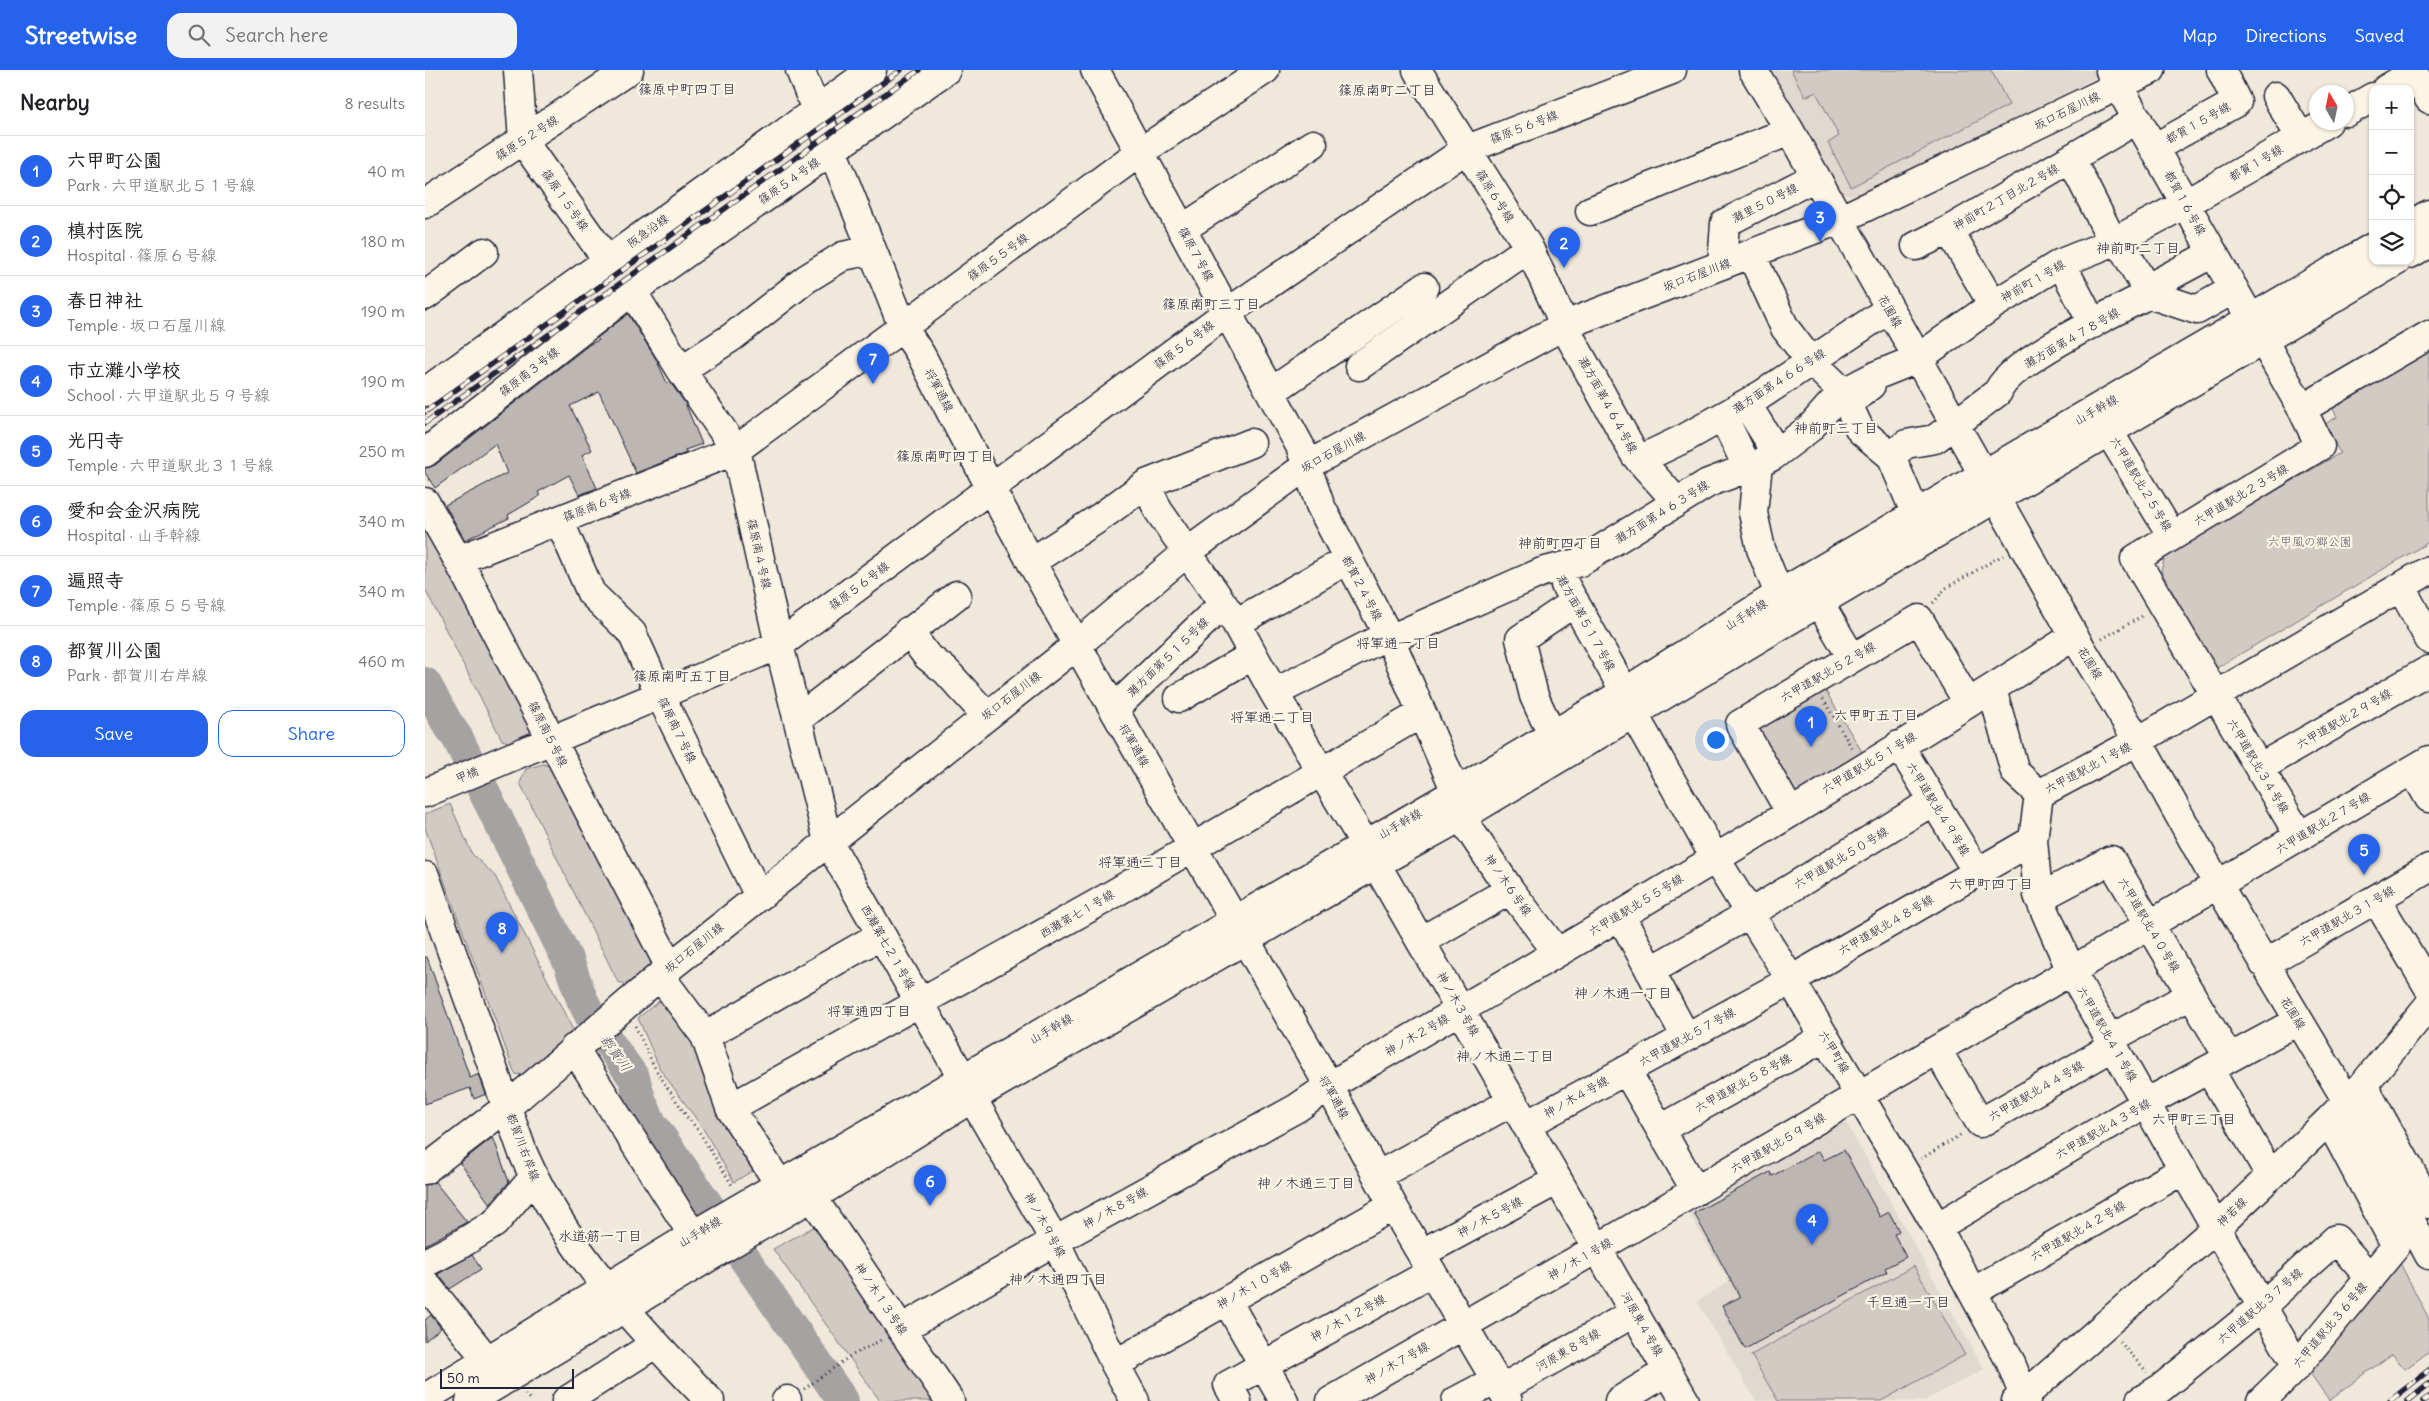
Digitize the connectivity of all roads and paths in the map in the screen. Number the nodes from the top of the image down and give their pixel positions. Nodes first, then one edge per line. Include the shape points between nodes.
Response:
1 (519, 70) edge
2 (629, 70) edge
3 (800, 70) edge
4 (871, 70) edge
5 (946, 70) edge
6 (1095, 70) edge
7 (1265, 70) edge
8 (1417, 70) edge
9 (1672, 70) edge
10 (1753, 70) edge
11 (2151, 70) edge
12 (2221, 70) edge
13 (2413, 72) edge
14 (2114, 78) edge
15 (1613, 80) edge
16 (2392, 85) edge
17 (2276, 96) dead end
18 (2429, 98) edge
19 (2369, 99) edge
20 (2354, 108) edge
21 (815, 109) junction
22 (2138, 119) junction
23 (2314, 130) edge
24 (1790, 131) junction
25 (2301, 138) junction
26 (523, 141) junction
27 (1313, 144) dead end
28 (2154, 148) junction
29 (1465, 150) junction
30 (833, 152) junction
31 (1140, 152) junction
32 (2071, 159) junction
33 (1815, 177) junction
34 (425, 204) edge
35 (2185, 204) junction
36 (1590, 211) dead end
37 (2429, 214) edge
38 (1839, 220) junction
39 (2414, 223) edge
40 (1182, 229) junction
41 (1949, 230) junction
42 (2116, 241) junction
43 (2429, 243) edge
44 (1916, 246) dead end
45 (1529, 248) junction
46 (872, 250) junction
47 (2369, 250) edge
48 (484, 252) dead end
49 (2414, 252) edge
50 (2213, 253) junction
51 (1751, 254) junction
52 (607, 260) junction
53 (2061, 263) junction
54 (1722, 265) junction
55 (2389, 265) edge
56 (1425, 287) dead end
57 (2234, 289) junction
58 (632, 291) junction
59 (2147, 292) junction
60 (425, 296) edge
61 (1993, 305) junction
62 (1889, 309) junction
63 (1228, 312) junction
64 (2093, 324) junction
65 (1565, 325) junction
66 (903, 327) junction
67 (2257, 330) junction
68 (2429, 335) edge
69 (1917, 359) junction
70 (1811, 361) junction
71 (1359, 366) dead end
72 (681, 370) junction
73 (1877, 375) junction
74 (425, 392) edge
75 (1271, 392) junction
76 (1843, 392) junction
77 (2302, 409) junction
78 (1754, 416) dead end
79 (1723, 417) junction
80 (1955, 425) junction
81 (2109, 432) junction
82 (1251, 443) dead end
83 (736, 450) junction
84 (425, 453) edge
85 (1891, 456) junction
86 (1639, 460) junction
87 (1761, 462) junction
88 (1306, 466) junction
89 (1145, 484) junction
90 (1990, 487) junction
91 (991, 489) junction
92 (425, 502) edge
93 (1677, 502) junction
94 (1916, 515) junction
95 (559, 520) junction
96 (2173, 536) junction
97 (2022, 544) junction
98 (1186, 553) junction
99 (458, 560) junction
100 (1347, 560) junction
101 (1031, 562) junction
102 (1556, 568) junction
103 (2429, 570) edge
104 (2401, 587) junction
105 (1779, 594) junction
106 (957, 595) dead end
107 (1575, 602) junction
108 (1819, 602) junction
109 (2162, 604) junction
110 (1229, 613) junction
111 (1919, 618) junction
112 (909, 631) junction
113 (1389, 639) junction
114 (2429, 639) edge
115 (2078, 643) junction
116 (1077, 644) junction
117 (779, 645) junction
118 (1253, 655) junction
119 (1852, 658) junction
120 (2429, 670) edge
121 (1617, 678) dead end
122 (1813, 681) junction
123 (1992, 689) junction
124 (1273, 693) junction
125 (660, 695) junction
126 (2215, 695) junction
127 (1179, 698) dead end
128 (1968, 703) junction
129 (1114, 709) junction
130 (1422, 713) junction
131 (1633, 713) junction
132 (987, 716) junction
133 (797, 719) junction
134 (1545, 720) dead end
135 (551, 740) junction
136 (2138, 741) junction
137 (1899, 745) junction
138 (2421, 765) edge
139 (2259, 768) junction
140 (1859, 769) junction
141 (1321, 771) junction
142 (431, 791) edge
143 (2039, 794) junction
144 (2429, 798) edge
145 (1933, 801) junction
146 (1459, 805) junction
147 (1790, 812) junction
148 (2300, 837) junction
149 (2033, 840) junction
150 (828, 841) junction
151 (1192, 847) junction
152 (1371, 854) junction
153 (1715, 858) junction
154 (2429, 868) edge
155 (1977, 872) junction
156 (425, 876) edge
157 (2218, 885) junction
158 (1509, 890) junction
159 (759, 896) junction
160 (2039, 898) junction
161 (2376, 899) junction
162 (1749, 914) junction
163 (1620, 915) junction
164 (2150, 925) junction
165 (1239, 931) junction
166 (881, 935) junction
167 (1421, 941) junction
168 (1557, 952) junction
169 (2264, 964) junction
170 (1650, 971) junction
171 (665, 972) junction
172 (2071, 972) junction
173 (1791, 980) junction
174 (2429, 988) edge
175 (2191, 995) junction
176 (920, 1002) junction
177 (2429, 1005) edge
178 (1461, 1010) junction
179 (627, 1014) junction
180 (2297, 1021) junction
181 (705, 1036) junction
182 (1687, 1037) junction
183 (1825, 1038) junction
184 (2112, 1043) junction
185 (576, 1046) junction
186 (1937, 1050) junction
187 (2219, 1063) junction
188 (1626, 1070) junction
189 (1329, 1086) junction
190 (968, 1089) junction
191 (2355, 1093) junction
192 (1860, 1095) junction
193 (1513, 1101) junction
194 (2146, 1103) junction
195 (508, 1106) junction
196 (730, 1108) junction
197 (2329, 1120) junction
198 (1980, 1123) junction
199 (1526, 1125) junction
200 (1661, 1129) junction
201 (1903, 1169) junction
202 (425, 1170) edge
203 (2183, 1170) junction
204 (2271, 1175) junction
205 (534, 1176) junction
206 (1377, 1176) junction
207 (1558, 1180) junction
208 (781, 1185) junction
209 (1696, 1191) junction
210 (812, 1197) junction
211 (2429, 1204) edge
212 (746, 1205) junction
213 (1393, 1206) junction
214 (1937, 1227) junction
215 (2216, 1228) junction
216 (693, 1235) junction
217 (1055, 1240) junction
218 (1598, 1248) junction
219 (2429, 1254) edge
220 (425, 1263) edge
221 (1427, 1263) junction
222 (2370, 1278) junction
223 (425, 1283) edge
224 (607, 1289) junction
225 (1973, 1292) junction
226 (1227, 1300) junction
227 (2262, 1306) junction
228 (625, 1309) junction
229 (1635, 1312) junction
230 (2105, 1325) junction
231 (1464, 1326) junction
232 (901, 1329) junction
233 (655, 1344) junction
234 (488, 1361) junction
235 (1115, 1364) junction
236 (1264, 1365) junction
237 (2297, 1366) junction
238 (1668, 1371) junction
239 (1502, 1390) edge
240 (2150, 1394) edge
241 (792, 1397) edge
242 (1347, 1397) edge
243 (425, 1398) edge
244 (2022, 1399) edge
245 (470, 1401) edge
246 (566, 1401) edge
247 (710, 1401) edge
248 (950, 1401) edge
249 (1135, 1401) edge
250 (1237, 1401) edge
251 (1284, 1401) edge
252 (1455, 1401) edge
253 (1619, 1401) edge
254 (1685, 1401) edge
255 (2261, 1401) edge

1 - 26 street
2 - 26 street, 篠原５２号線
3 - 21 street, 将軍通線
4 - 21 street, 阪急沿線
5 - 30 street, 篠原５４号線
6 - 31 street, 篠原７号線
7 - 31 street, 篠原５５号線
8 - 29 street, 篠原６号線
9 - 15 street, 篠原５６号線
10 - 24 street, 花園線
11 - 14 street, 坂口石屋川線
12 - 28 street, 都賀１５号線 via 2237,102
13 - 16 street
13 - 18 street
14 - 22 street, 都賀１６号線
14 - 38 street, 坂口石屋川線
15 - 29 street, 篠原５６号線
17 - 25 street
19 - 20 street
21 - 30 street, 将軍通線
21 - 52 street, 阪急沿線
22 - 28 street, 都賀１６号線
22 - 32 street, 神前町２丁目北２号線
23 - 25 street, 都賀１号線
24 - 33 street, 花園線
24 - 36 street
25 - 35 street, 都賀１号線
26 - 34 street, 篠原５２号線
26 - 52 street, 篠原１５号線
27 - 40 street
28 - 35 street, 都賀１６号線
29 - 45 street, 篠原６号線
29 - 63 street, 篠原５６号線
30 - 46 street, 将軍通線
30 - 58 street, 篠原５４号線
31 - 40 street, 篠原７号線
31 - 66 street, 篠原５５号線
32 - 41 street, 神前町２丁目北２号線
32 - 42 street
33 - 38 street, 花園線
33 - 54 street, 灘里５０号線 via 1725,223
35 - 42 street, 神前町１号線
35 - 50 street, 都賀１６号線
37 - 39 street
38 - 51 street, 坂口石屋川線
38 - 62 street, 花園線
40 - 63 street, 篠原７号線
41 - 44 street
41 - 61 street, 神前町２丁目北２号線
42 - 53 street, 神前町１号線
42 - 59 street
43 - 49 street
45 - 65 street, 篠原６号線
45 - 71 street
46 - 66 street, 将軍通線
46 - 72 street via 843,256 806,279 732,337
47 - 67 street, 山手幹線
48 - 60 street
50 - 57 street, 都賀１６号線
50 - 59 street, 灘方面第４７８号線
51 - 54 street, 坂口石屋川線
51 - 70 street via 1785,328
52 - 74 street, 阪急沿線
53 - 61 street, 神前町１号線
53 - 64 street
54 - 65 street, 坂口石屋川線
55 - 67 street, 山手幹線
56 - 75 street
57 - 59 street via 2197,310
57 - 67 street, 都賀１６号線
58 - 72 street, 篠原南４号線
58 - 84 street, 篠原南３号線
59 - 64 street, 灘方面第４７８号線
61 - 69 street, 神前町１号線
62 - 69 street, 花園線
62 - 70 street, 灘方面第４６６号線
63 - 75 street, 篠原７号線
63 - 91 street, 篠原５６号線
64 - 80 street, 灘方面第４７８号線 via 2031,359 2001,385 1998,392
65 - 86 street, 灘方面第４６４号線
65 - 88 street, 坂口石屋川線
66 - 83 street, 篠原５５号線
66 - 91 street, 将軍通線
67 - 77 street, 都賀１６号線
67 - 81 street, 山手幹線
67 - 90 street, 山手幹線
68 - 77 street
69 - 73 street, 灘方面第４６３号線
69 - 80 street, 花園線
70 - 76 street
70 - 79 street, 灘方面第４６６号線
72 - 83 street, 篠原南４号線
73 - 76 street, 灘方面第４６３号線
73 - 85 street via 1875,382 1848,404 1860,430
75 - 88 street, 篠原７号線 via 1300,446
76 - 87 street, 灘方面第４６３号線 via 1810,428
77 - 96 street, 六甲道駅北２３号線 via 2320,446
78 - 87 street
79 - 86 street, 灘方面第４６６号線
79 - 87 street
80 - 85 street, 灘方面第４７８号線 via 1935,439 1906,444
80 - 90 street, 花園線
81 - 90 street, 山手幹線
81 - 96 street, 六甲道駅北２５号線
82 - 89 street
83 - 95 street, 篠原南６号線
83 - 117 street, 篠原南４号線
85 - 94 street
86 - 93 street, 灘方面第４６４号線
87 - 93 street, 灘方面第４６３号線 via 1708,482
87 - 105 street via 1753,513 1761,549
88 - 98 street, 坂口石屋川線
88 - 100 street, 都賀２４号線 via 1320,505
89 - 98 street, 神ノ木３号線
89 - 101 street
90 - 94 street, 山手幹線
90 - 97 street, 花園線
90 - 108 street, 山手幹線
91 - 101 street, 将軍通線
91 - 117 street, 篠原５６号線
92 - 99 street, 篠原南５号線
93 - 102 street, 灘方面第４６３号線 via 1580,562
94 - 105 street, 山手幹線
95 - 99 street, 篠原南６号線
95 - 125 street, 篠原南７号線 via 591,593 632,633
96 - 109 street, 六甲道駅北２３号線 via 2135,559
97 - 111 path via 1946,588
97 - 115 street, 花園線
98 - 110 street, 神ノ木３号線
98 - 116 street, 坂口石屋川線
99 - 135 street, 篠原南５号線
100 - 110 street, 灘方面第５１５号線
100 - 113 street, 都賀２４号線
101 - 116 street, 将軍通線
102 - 107 street, 灘方面第５１７号線
102 - 113 street, 灘方面第４６３号線
103 - 104 street, 六甲道駅北１号線
104 - 114 street
104 - 126 street, 六甲道駅北１号線
105 - 146 street, 山手幹線 via 1623,693
106 - 112 street
107 - 121 street, 灘方面第５１７号線
107 - 134 street via 1520,639 1534,696
108 - 119 street
108 - 131 street, 山手幹線
109 - 115 path
109 - 126 street, 六甲道駅北２３号線
110 - 118 street, 神ノ木３号線
110 - 129 street, 灘方面第５１５号線
111 - 119 street, 六甲道駅北５２号線
111 - 128 street
112 - 132 street via 927,656 946,671
112 - 133 street
113 - 124 street, 灘方面第４６３号線 via 1378,640
113 - 130 street, 都賀２４号線
115 - 123 street, 六甲道駅北５１号線
115 - 136 street, 花園線
116 - 129 street, 将軍通線
116 - 132 street, 坂口石屋川線
117 - 125 street, 篠原５６号線
117 - 133 street, 篠原南４号線
118 - 124 street, 神ノ木３号線
118 - 127 street
119 - 122 street, 六甲道駅北５２号線
120 - 139 street, 六甲道駅北２９号線
122 - 140 path via 1853,748
122 - 147 street, 六甲道駅北５２号線 via 1741,724
123 - 128 street, 六甲道駅北５１号線
123 - 143 street via 2015,772
124 - 141 street, 神ノ木３号線
125 - 135 street, 甲橋
125 - 159 street, 篠原南７号線
126 - 136 street, 六甲道駅北１号線
126 - 139 street, 六甲道駅北３４号線
128 - 137 street, 六甲道駅北５１号線
129 - 151 street, 将軍通線
130 - 141 street, 西灘第七１号線
130 - 146 street, 都賀２４号線
131 - 146 street, 山手幹線
131 - 153 street, 六甲町線
132 - 150 street, 坂口石屋川線
133 - 150 street, 篠原南４号線
135 - 142 street, 甲橋
135 - 171 street, 篠原南５号線
136 - 143 street, 六甲道駅北１号線
136 - 157 street, 花園線
137 - 140 street, 六甲道駅北５１号線
137 - 145 street, 六甲道駅北４９号線
138 - 144 street
138 - 148 street, 六甲道駅北２７号線
139 - 148 street, 六甲道駅北３４号線
140 - 147 street, 六甲道駅北５１号線
141 - 151 street, 西灘第七１号線
141 - 152 street, 神ノ木３号線
143 - 149 street, 六甲道駅北１号線
145 - 155 street, 六甲道駅北４９号線
145 - 162 street, 六甲道駅北５０号線
146 - 152 street, 山手幹線
146 - 158 street, 神ノ木６号線
147 - 153 street, 六甲道駅北５１号線
148 - 157 street, 六甲道駅北２７号線
149 - 155 street, 六甲道駅北４８号線
149 - 160 street, 六甲道駅北１号線
150 - 159 street, 坂口石屋川線
150 - 166 street, 西灘第七２１号線
151 - 165 street, 将軍通線
151 - 176 street, 西灘第七１号線
152 - 165 street, 山手幹線
152 - 167 street, 神ノ木３号線
153 - 162 street, 六甲町線
153 - 163 street, 六甲道駅北５５号線
154 - 161 street, 六甲道駅北３１号線
155 - 173 street, 六甲道駅北４８号線
156 - 195 street, 都賀川右岸線
157 - 164 street, 六甲道駅北２７号線
157 - 169 street, 花園線
158 - 167 street
158 - 168 street, 神ノ木６号線
159 - 171 street, 坂口石屋川線
160 - 164 street, 六甲道駅北４０号線 via 2111,860
160 - 172 street, 六甲道駅北１号線
161 - 169 street, 六甲道駅北３１号線
161 - 174 street
162 - 170 street, 六甲道駅北５０号線
162 - 173 street, 六甲町線
163 - 168 street, 六甲道駅北５５号線
163 - 170 street
164 - 172 street, 六甲道駅北２７号線
164 - 175 street, 六甲道駅北４０号線
165 - 189 street, 将軍通線
165 - 190 street, 山手幹線 via 1105,998
166 - 176 street, 西灘第七２１号線
166 - 181 street
167 - 178 street, 神ノ木３号線
168 - 178 street, 神ノ木２号線
169 - 180 street, 花園線
170 - 182 street
171 - 179 street, 坂口石屋川線
171 - 181 street, 篠原南５号線
172 - 184 street, 六甲道駅北４１号線
172 - 186 street
173 - 182 street, 六甲道駅北５７号線
173 - 183 street, 六甲町線
175 - 184 street, 六甲道駅北４４号線
175 - 187 street, 六甲道駅北４０号線
176 - 190 street, 西灘第七２１号線
176 - 196 street, 西灘第七１号線
177 - 191 street, 神若線
178 - 189 street, 神ノ木２号線
178 - 193 street, 神ノ木３号線
179 - 185 street, 坂口石屋川線
179 - 212 path via 656,1070
180 - 187 street, 六甲道駅北４３号線
180 - 191 street, 花園線
181 - 196 street, 篠原南５号線
182 - 188 street, 六甲道駅北５７号線
183 - 192 street, 六甲町線
183 - 200 street, 六甲道駅北５８号線
184 - 194 street, 六甲道駅北４１号線
184 - 198 street, 六甲道駅北４４号線
185 - 195 street
185 - 216 street
186 - 192 street
186 - 198 street, 六甲道駅北４４号線
187 - 194 street, 六甲道駅北４３号線
187 - 204 street, 六甲道駅北４０号線
188 - 199 street, 神ノ木４号線
188 - 200 street, 六甲道駅北５７号線
189 - 206 street, 将軍通線
189 - 217 street, 神ノ木８号線 via 1297,1108
190 - 208 street, 山手幹線
190 - 210 street, 山手幹線
190 - 217 street, 神ノ木９号線
191 - 197 street, 神若線
191 - 211 street
191 - 219 street, 花園線
192 - 201 street, 六甲町線
192 - 209 street, 六甲道駅北５９号線
193 - 199 street, 神ノ木３号線
193 - 206 street
194 - 203 street, 六甲道駅北４１号線
194 - 214 street, 六甲道駅北４３号線
195 - 202 street
195 - 205 street, 都賀川右岸線
196 - 208 street, 篠原南５号線
197 - 204 street, 神若線
197 - 222 street, 六甲道駅北３６号線 via 2395,1246
198 - 201 path
199 - 207 street, 神ノ木３号線
200 - 209 street, 六甲道駅北５７号線
201 - 214 street, 六甲町線
203 - 215 street, 六甲道駅北４１号線
203 - 225 street, 六甲道駅北４２号線
204 - 215 street, 神若線
205 - 220 street via 495,1223
205 - 224 street, 都賀川右岸線 via 539,1190
206 - 213 street, 将軍通線
207 - 218 street, 神ノ木３号線
207 - 221 street, 神ノ木５号線
208 - 212 street, 山手幹線
209 - 218 street, 神ノ木１号線
210 - 212 street, 山手幹線
210 - 232 street, 神ノ木１３号線
212 - 216 street, 山手幹線
212 - 228 street, 山手幹線 via 708,1258
213 - 221 street, 将軍通線
213 - 226 street, 神ノ木１０号線
214 - 225 street, 六甲町線
215 - 227 street, 六甲道駅北４１号線
215 - 230 street, 神若線
216 - 224 street, 山手幹線
217 - 232 street, 神ノ木８号線
217 - 235 street, 神ノ木９号線
218 - 229 street, 河原東４号線
218 - 231 street, 神ノ木１号線
221 - 231 street, 将軍通線
221 - 236 street, 神ノ木１２号線
222 - 227 street, 六甲道駅北３７号線 via 2336,1239
222 - 237 street, 六甲道駅北３６号線
223 - 234 street
224 - 228 street, 都賀川右岸線
224 - 234 street, 山手幹線
225 - 244 street, 六甲町線 via 2010,1361
226 - 235 street, 神ノ木１０号線
226 - 236 street
227 - 237 street, 六甲道駅北４１号線
227 - 240 street, 六甲道駅北３７号線
228 - 233 street, 都賀川右岸線
228 - 245 street, 山手幹線
229 - 238 street, 河原東４号線
229 - 239 street, 河原東８号線
230 - 240 path
230 - 244 street, 神若線
231 - 239 street, 将軍通線
231 - 242 street, 神ノ木７号線
232 - 241 path via 849,1357
232 - 248 street, 神ノ木１３号線
233 - 246 street
233 - 247 street, 都賀川右岸線
234 - 243 street, 山手幹線
235 - 249 street, 神ノ木９号線
236 - 250 street, 神ノ木１２号線 via 1228,1385
236 - 251 street
237 - 255 street, 六甲道駅北３６号線
238 - 253 street
238 - 254 street, 河原東４号線
239 - 252 street, 河原東８号線

